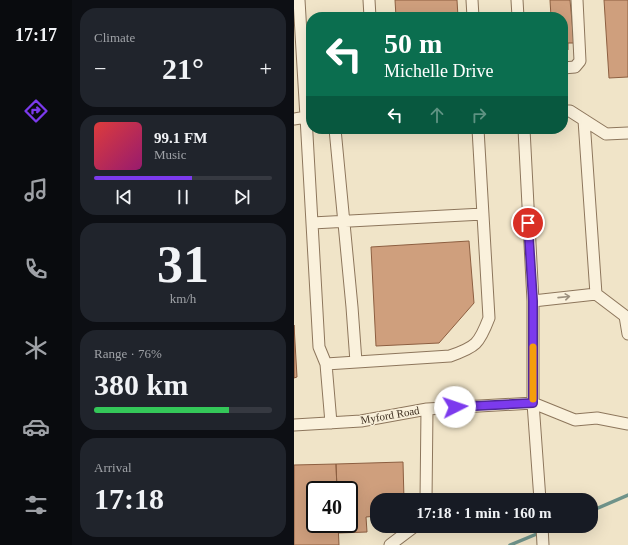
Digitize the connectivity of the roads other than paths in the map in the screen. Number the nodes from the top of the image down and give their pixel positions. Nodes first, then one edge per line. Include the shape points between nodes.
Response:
1 (299, 0) edge
2 (369, 0) edge
3 (472, 0) edge
4 (517, 0) edge
5 (577, 0) edge
6 (370, 12) edge
7 (473, 12) edge
8 (518, 12) edge
9 (568, 68) edge
10 (306, 91) edge
11 (568, 111) edge
12 (306, 117) edge
13 (294, 119) edge
14 (584, 120) junction
15 (628, 133) edge
16 (309, 134) edge
17 (335, 134) edge
18 (478, 134) edge
19 (524, 134) edge
20 (483, 214) junction
21 (344, 221) junction
22 (312, 223) junction
23 (596, 294) junction
24 (533, 301) junction
25 (628, 334) edge
26 (356, 362) junction
27 (326, 364) junction
28 (533, 403) junction
29 (427, 409) junction
30 (331, 423) junction
31 (628, 424) edge
32 (294, 425) edge
33 (426, 493) edge
34 (539, 493) edge
35 (406, 533) edge
36 (542, 533) edge
37 (390, 545) edge
38 (543, 545) edge

1 - 10 street
2 - 6 street
3 - 7 street
4 - 8 street
5 - 9 street via 580,61 575,67
11 - 14 street
12 - 13 street
14 - 15 street via 606,134
14 - 23 street
16 - 22 street
17 - 21 street
18 - 20 street
19 - 24 street
20 - 21 street
20 - 26 street via 489,318 481,338 468,350 450,356
21 - 22 street
21 - 26 street
22 - 27 street via 319,347
24 -> 23 street
23 - 25 street via 625,316
24 - 28 street
26 - 27 street
27 - 30 street
28 - 29 street, Myford Road
28 - 31 street via 578,420 598,418
28 - 34 street
29 - 30 street, Myford Road via 361,421
29 - 33 street
30 - 32 street, Myford Road
35 - 37 street
36 - 38 street

